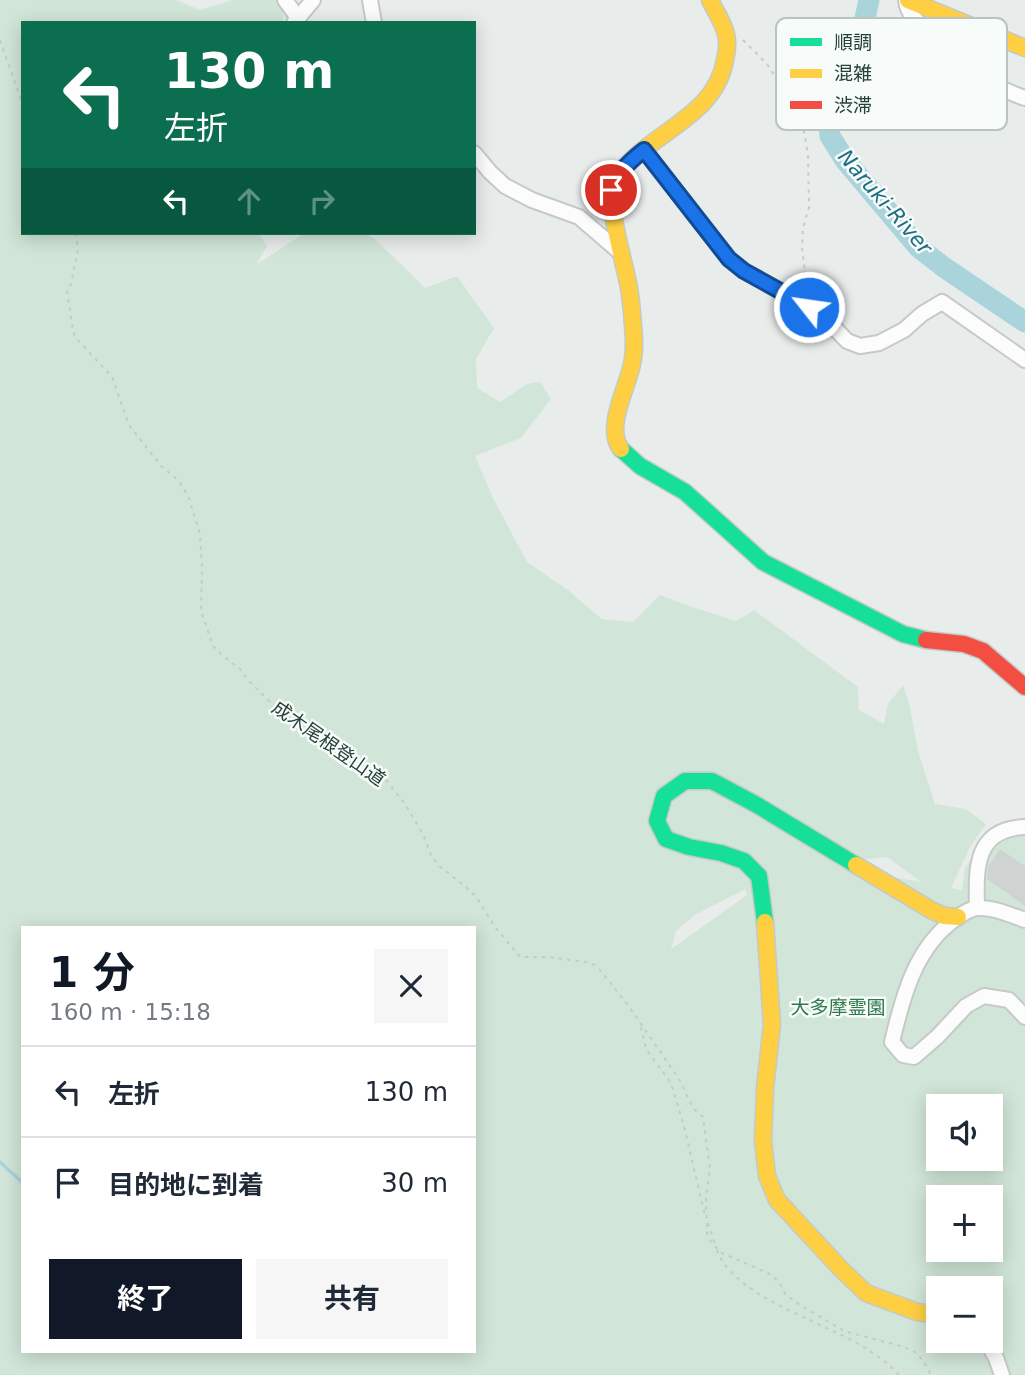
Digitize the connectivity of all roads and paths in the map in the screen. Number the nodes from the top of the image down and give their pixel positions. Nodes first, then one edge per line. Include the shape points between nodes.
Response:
1 (285, 0) edge
2 (313, 0) edge
3 (370, 0) edge
4 (710, 0) edge
5 (907, 0) edge
6 (914, 18) edge
7 (951, 18) edge
8 (296, 20) edge
9 (374, 21) edge
10 (0, 40) edge
11 (744, 40) dead end
12 (1007, 41) edge
13 (1025, 48) edge
14 (776, 78) edge
15 (1007, 92) edge
16 (1025, 98) edge
17 (21, 99) edge
18 (804, 130) edge
19 (644, 150) junction
20 (476, 155) edge
21 (76, 235) edge
22 (622, 254) junction
23 (809, 307) junction
24 (1025, 360) edge
25 (1025, 687) edge
26 (1025, 827) edge
27 (977, 908) junction
28 (958, 917) junction
29 (1025, 920) edge
30 (1025, 1017) edge
31 (641, 1023) dead end
32 (707, 1220) junction
33 (926, 1313) edge
34 (994, 1353) edge
35 (899, 1375) edge
36 (931, 1375) edge
37 (1002, 1375) edge

1 - 8 street
2 - 8 street
3 - 9 street
4 - 19 street via 727,37 720,82 687,119
5 - 6 street via 906,8
5 - 7 street
10 - 17 path
11 - 14 path
12 - 13 street
15 - 16 street
18 - 23 path via 809,207 802,248
19 - 22 street via 615,178 611,190
19 - 23 street via 729,259
20 - 22 street via 505,186 579,217
21 - 32 path, 成木尾根登山道 via 78,249 67,291 75,337 112,377 129,425 189,498 200,534 201,611 213,646 279,711 382,775 405,804 439,866 477,898 520,957 586,962 601,971 703,1117 710,1169
22 - 25 street via 634,352 615,436 626,455 685,492 763,562 902,634 982,651
23 - 24 street via 847,341 860,346 879,343 904,330 942,302
26 - 27 street via 992,837 984,850 976,870
27 - 28 street
27 - 29 street
28 - 30 street via 945,925 919,957 892,1042 903,1055 914,1057 966,1006 984,996 1009,1000
28 - 33 street via 931,910 712,781 685,781 664,796 657,821 666,839 744,861 758,876 772,1024 763,1141 767,1176 777,1200 866,1293
31 - 32 path via 646,1049 671,1083
32 - 35 path via 720,1260 735,1276 766,1299 859,1344
32 - 36 path, 成木尾根登山道 via 707,1233 720,1252 772,1275 785,1294 844,1331 916,1353
34 - 37 street

